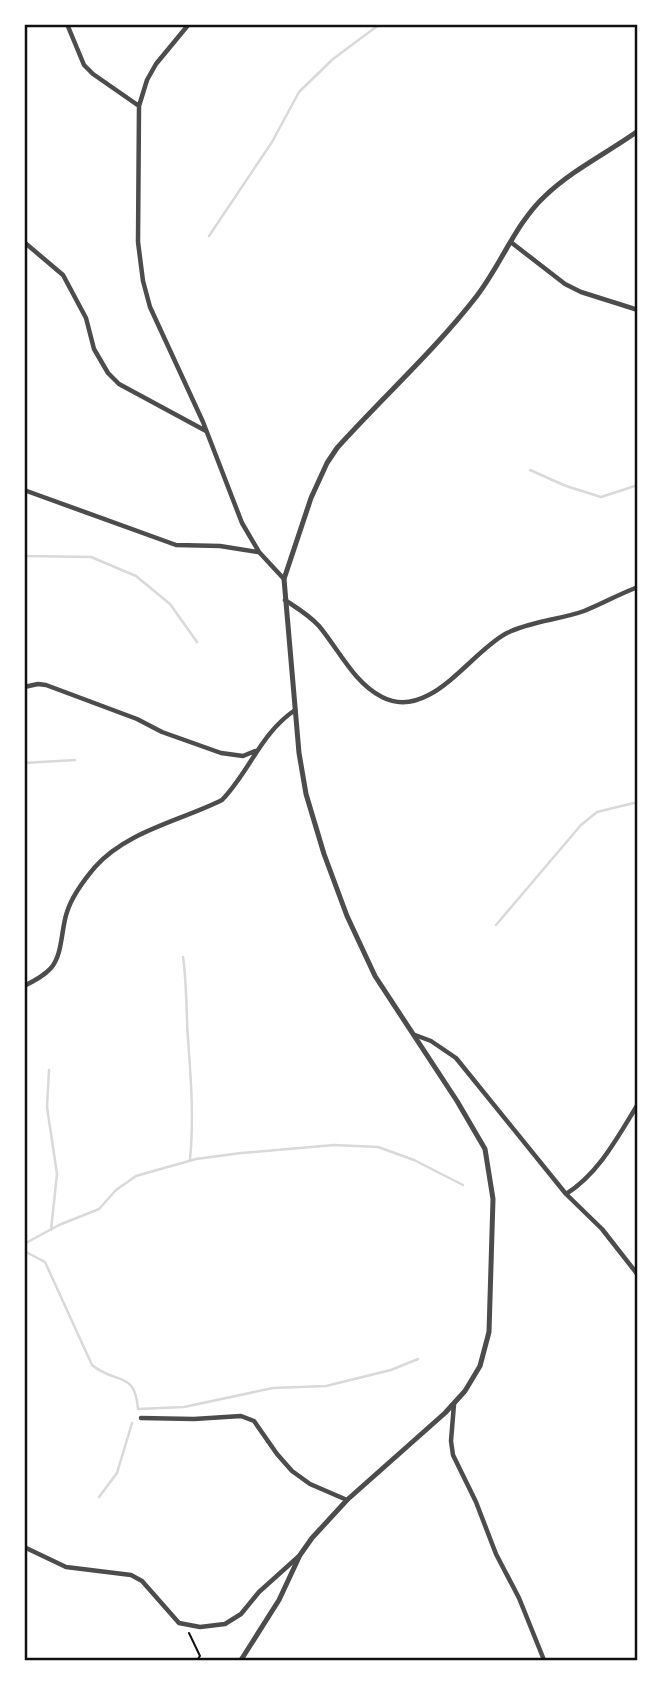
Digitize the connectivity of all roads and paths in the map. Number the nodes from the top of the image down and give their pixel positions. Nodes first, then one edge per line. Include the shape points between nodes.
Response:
1 (67, 24) edge
2 (189, 24) edge
3 (139, 106) junction
4 (638, 131) edge
5 (24, 242) edge
6 (512, 243) junction
7 (638, 310) edge
8 (207, 432) junction
9 (24, 490) edge
10 (258, 552) junction
11 (284, 579) junction
12 (638, 587) edge
13 (285, 599) junction
14 (24, 687) edge
15 (295, 710) junction
16 (256, 751) junction
17 (24, 986) edge
18 (412, 1033) junction
19 (638, 1104) edge
20 (566, 1194) junction
21 (638, 1275) edge
22 (454, 1403) junction
23 (142, 1418) dead end
24 (346, 1500) junction
25 (24, 1547) edge
26 (300, 1555) junction
27 (183, 1626) junction
28 (197, 1661) edge
29 (241, 1661) edge
30 (544, 1661) edge

1 - 3 street via 84,65
2 - 3 street via 156,64
3 - 8 street via 138,242 143,281 150,307
4 - 6 street via 544,197
5 - 8 street via 63,275 108,373 132,394
6 - 7 street via 565,284
6 - 11 street via 437,343 337,447 311,499
8 - 10 street
9 - 10 street via 176,545
10 - 11 street
11 - 13 street
12 - 13 street via 586,610 510,632 496,639 450,682 419,699 401,702 384,699 368,688 317,624
13 - 15 street
14 - 16 street via 46,685 232,756
15 - 16 street
15 - 18 street via 306,794 324,854 375,976
16 - 17 street via 222,800 141,834 111,851 96,866 67,910 52,967
18 - 20 street via 456,1058
18 - 22 street via 478,1135 491,1174 489,1332 480,1366
19 - 20 street via 592,1174
20 - 21 street via 602,1228
22 - 24 street
22 - 30 street via 453,1455
23 - 24 street via 233,1415 254,1421 292,1471
24 - 26 street
25 - 27 street via 66,1567 131,1575
26 - 27 street via 225,1624
26 - 29 street via 279,1600
27 - 28 path via 194,1638 200,1656

